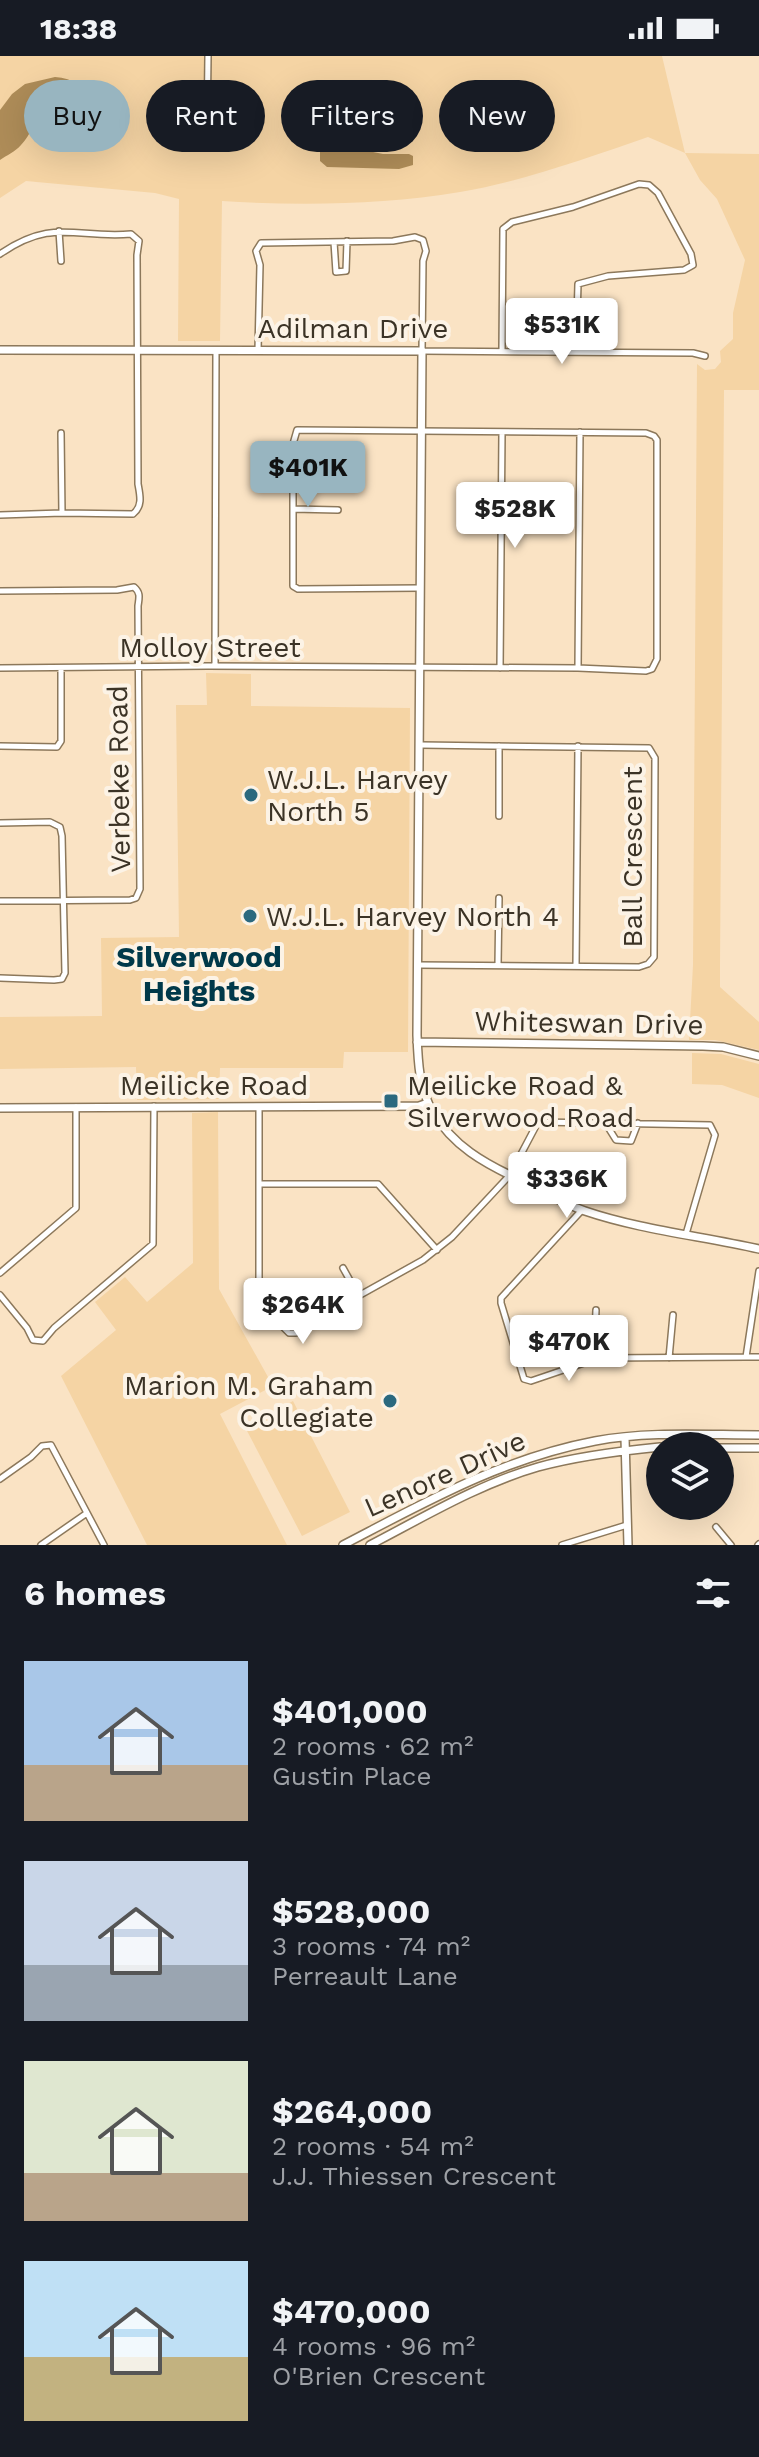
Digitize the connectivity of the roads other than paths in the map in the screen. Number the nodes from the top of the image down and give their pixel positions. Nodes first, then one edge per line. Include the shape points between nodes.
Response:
1 (208, 56) edge
2 (208, 80) edge
3 (59, 231) junction
4 (347, 241) junction
5 (334, 242) junction
6 (0, 254) edge
7 (61, 261) dead end
8 (137, 349) junction
9 (0, 350) edge
10 (216, 350) junction
11 (258, 350) junction
12 (422, 351) junction
13 (502, 351) junction
14 (576, 352) junction
15 (705, 356) dead end
16 (422, 432) junction
17 (502, 432) junction
18 (580, 432) junction
19 (61, 433) dead end
20 (293, 509) junction
21 (338, 510) dead end
22 (62, 513) junction
23 (0, 515) edge
24 (420, 588) junction
25 (0, 591) edge
26 (215, 666) junction
27 (138, 667) junction
28 (420, 667) junction
29 (0, 668) edge
30 (61, 668) junction
31 (500, 668) junction
32 (578, 668) junction
33 (421, 745) junction
34 (0, 746) edge
35 (499, 746) junction
36 (578, 746) junction
37 (499, 816) dead end
38 (0, 823) edge
39 (499, 898) dead end
40 (63, 900) junction
41 (0, 901) edge
42 (418, 965) junction
43 (498, 965) junction
44 (576, 966) junction
45 (0, 978) edge
46 (417, 1042) junction
47 (759, 1056) edge
48 (428, 1103) junction
49 (154, 1106) junction
50 (259, 1106) junction
51 (76, 1107) junction
52 (0, 1108) edge
53 (606, 1123) junction
54 (638, 1123) junction
55 (510, 1175) junction
56 (259, 1184) junction
57 (582, 1210) junction
58 (686, 1234) junction
59 (759, 1249) edge
60 (437, 1250) junction
61 (343, 1268) dead end
62 (759, 1271) edge
63 (0, 1273) edge
64 (0, 1295) edge
65 (358, 1295) junction
66 (596, 1310) dead end
67 (673, 1315) dead end
68 (746, 1357) junction
69 (759, 1357) edge
70 (669, 1358) junction
71 (594, 1361) junction
72 (759, 1435) edge
73 (625, 1438) junction
74 (734, 1448) edge
75 (759, 1448) edge
76 (646, 1449) edge
77 (625, 1451) junction
78 (0, 1479) edge
79 (87, 1513) junction
80 (627, 1525) junction
81 (716, 1527) dead end
82 (41, 1545) edge
83 (104, 1545) edge
84 (343, 1545) edge
85 (370, 1545) edge
86 (562, 1545) edge
87 (628, 1545) edge
88 (731, 1545) edge

1 - 2 street
3 - 6 street via 19,240
3 - 7 street
3 - 8 street via 131,234 139,241
4 - 5 street
4 - 5 street via 346,271 336,272
4 - 12 street via 415,237 425,244
5 - 11 street via 266,241 258,246
8 - 9 street, Adilman Drive
8 - 10 street, Adilman Drive
8 - 22 street via 138,510
10 - 11 street, Adilman Drive
10 - 26 street
11 - 12 street, Adilman Drive
12 - 13 street, Adilman Drive
12 - 16 street
13 - 14 street, Adilman Drive
13 - 14 street via 503,229 512,222 649,185 658,193 693,265 578,284
14 - 15 street, Adilman Drive
16 - 17 street
16 - 20 street via 297,430
16 - 24 street
17 - 18 street
17 - 31 street
18 - 32 street
18 - 32 street, Molloy Street via 646,433 657,440 657,659 646,671
19 - 22 street
20 - 21 street
20 - 24 street via 293,586
22 - 23 street
24 - 28 street
25 - 27 street via 134,587 140,596
26 - 27 street, Molloy Street
26 - 28 street, Molloy Street
27 - 30 street, Molloy Street
27 - 40 street, Verbeke Road via 139,894 130,900
28 - 31 street, Molloy Street
28 - 33 street
29 - 30 street, Molloy Street
30 - 34 street via 57,747
31 - 32 street, Molloy Street
33 - 35 street, Ball Crescent
33 - 42 street
35 - 36 street, Ball Crescent
35 - 37 street
36 - 44 street
36 - 44 street, Ball Crescent via 644,747 655,758 654,957 639,967
38 - 40 street via 50,822 60,827
39 - 43 street
40 - 41 street, Verbeke Road
40 - 45 street via 62,979
42 - 43 street, Ball Crescent
42 - 46 street
43 - 44 street, Ball Crescent
46 - 47 street, Whiteswan Drive via 703,1046
46 - 48 street
48 - 50 street, Meilicke Road
48 - 55 street via 462,1147
49 - 50 street, Meilicke Road
49 - 51 street, Meilicke Road
49 - 64 street via 153,1244 43,1341 33,1340
50 - 56 street
51 - 52 street, Meilicke Road
51 - 63 street via 76,1208
53 - 54 street
53 - 54 street via 616,1140 631,1141
53 - 55 street via 538,1122
54 - 58 street via 704,1123 714,1130
55 - 57 street
55 - 60 street
56 - 60 street via 378,1184
56 - 65 street via 259,1279 286,1332 296,1333
57 - 58 street
57 - 71 street via 505,1292 501,1303 524,1379
58 - 59 street
60 - 65 street
61 - 65 street
62 - 68 street
66 - 71 street
67 - 70 street
68 - 69 street
68 - 70 street
70 - 71 street
72 - 73 street, Lenore Drive
73 - 77 street
73 - 84 street, Lenore Drive via 558,1449 497,1468
74 - 75 street
76 - 77 street, Lenore Drive
77 - 80 street
77 - 85 street, Lenore Drive via 561,1461 506,1478
78 - 79 street via 42,1446 51,1445
79 - 82 street
79 - 83 street
80 - 86 street
80 - 87 street
81 - 88 street

